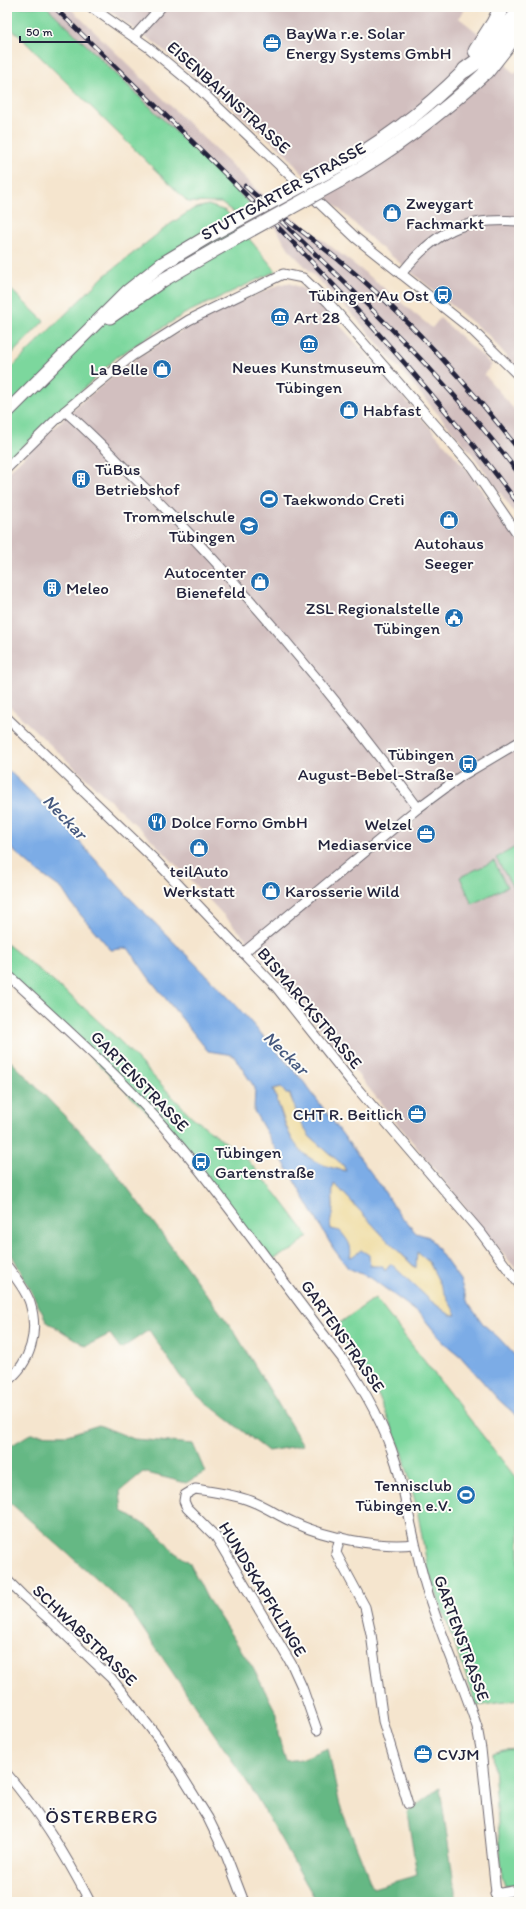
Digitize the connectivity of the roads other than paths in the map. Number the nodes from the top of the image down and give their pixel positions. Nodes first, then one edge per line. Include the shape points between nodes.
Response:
1 (91, 7) edge
2 (161, 7) edge
3 (502, 7) edge
4 (519, 12) edge
5 (519, 30) edge
6 (134, 37) junction
7 (519, 46) edge
8 (465, 70) junction
9 (486, 72) junction
10 (519, 221) edge
11 (401, 274) junction
12 (90, 330) junction
13 (519, 376) edge
14 (65, 411) junction
15 (7, 412) edge
16 (7, 468) edge
17 (519, 536) edge
18 (7, 718) edge
19 (519, 742) edge
20 (418, 808) junction
21 (243, 953) junction
22 (7, 974) edge
23 (7, 1266) edge
24 (519, 1284) edge
25 (7, 1381) edge
26 (340, 1537) junction
27 (414, 1544) junction
28 (7, 1580) edge
29 (317, 1730) dead end
30 (7, 1774) edge
31 (408, 1804) dead end
32 (519, 1890) edge
33 (496, 1898) edge
34 (90, 1902) edge
35 (244, 1902) edge

1 - 6 street, EISENBAHNSTRASSE
2 - 6 street
3 - 8 highway
4 - 8 highway via 479,60
5 - 9 highway
6 - 11 street, EISENBAHNSTRASSE via 200,90 356,238
7 - 9 highway
8 - 12 main road, STUTTGARTER STRASSE, bridge via 393,133 331,170 212,234 145,276 100,317
9 - 12 main road, STUTTGARTER STRASSE, bridge via 420,129 381,157 163,280
10 - 11 street via 483,221 454,228 425,248
11 - 13 street, EISENBAHNSTRASSE via 472,330
12 - 15 main road, STUTTGARTER STRASSE
14 - 16 street
14 - 17 street via 132,356 189,320 283,274 303,278 328,302 471,466
14 - 20 street via 169,513 254,603 359,729
18 - 21 street, BISMARCKSTRASSE via 150,855
19 - 20 street via 460,777
20 - 21 street
21 - 24 street, BISMARCKSTRASSE via 277,988 350,1080 481,1233
22 - 27 street, GARTENSTRASSE via 109,1070 167,1132 226,1204 342,1358 379,1418 401,1483
23 - 25 street via 30,1302 34,1323 27,1357
26 - 27 street, HUNDSKAPFKLINGE via 386,1546
26 - 29 street, HUNDSKAPFKLINGE via 303,1527 240,1497 195,1489 185,1495 187,1508 216,1537 292,1665
26 - 31 street via 336,1553 365,1608 383,1721
27 - 33 street, GARTENSTRASSE via 435,1616 477,1727
28 - 35 street, SCHWABSTRASSE via 111,1678 159,1739 208,1818 226,1854
30 - 34 street via 66,1857
32 - 33 street

